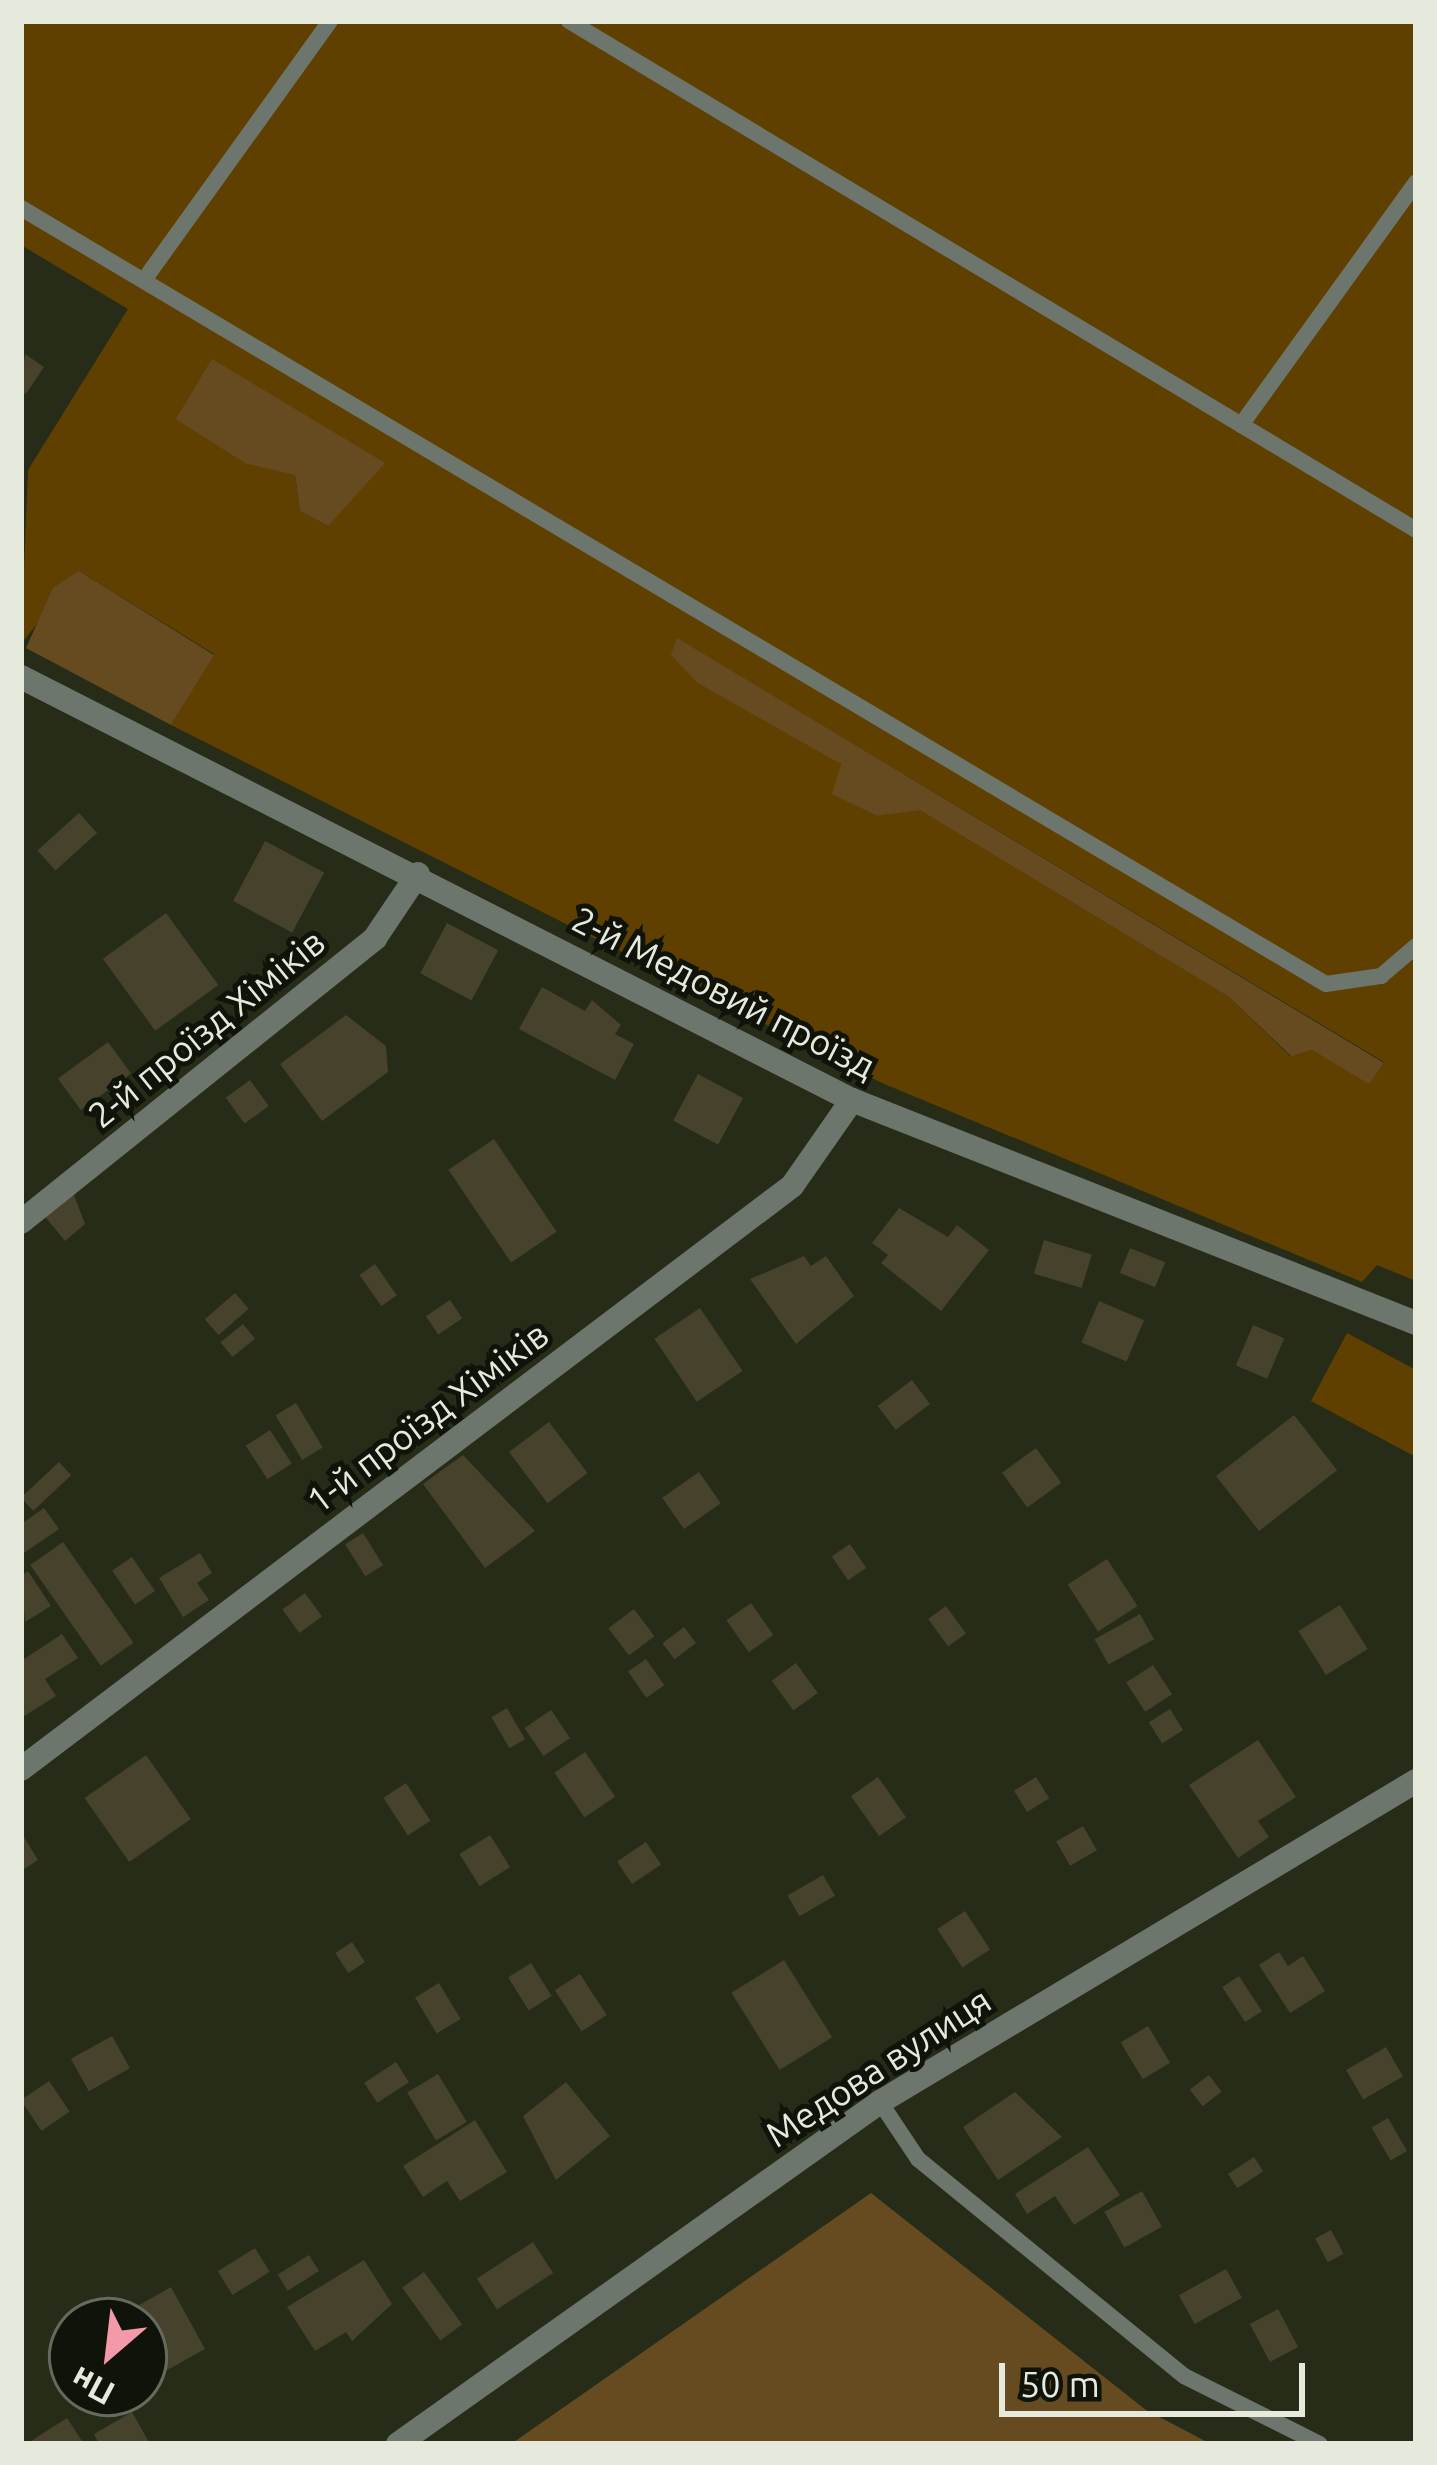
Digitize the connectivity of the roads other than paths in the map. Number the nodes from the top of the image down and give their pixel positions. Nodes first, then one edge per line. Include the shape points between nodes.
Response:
1 (330, 21) edge
2 (569, 21) edge
3 (1416, 182) edge
4 (21, 208) edge
5 (144, 280) junction
6 (1241, 425) junction
7 (1416, 530) edge
8 (21, 677) edge
9 (418, 874) junction
10 (1416, 946) edge
11 (852, 1100) junction
12 (21, 1222) edge
13 (1416, 1323) edge
14 (21, 1769) edge
15 (1416, 1781) edge
16 (880, 2102) junction
17 (398, 2444) edge
18 (1320, 2444) edge

1 - 5 lane
2 - 6 lane
3 - 6 lane
4 - 5 lane
5 - 10 lane via 1326,984 1382,976
6 - 7 lane
8 - 9 street, 2-й Медовий проїзд
9 - 11 street, 2-й Медовий проїзд
9 - 12 street, 2-й проїзд Хіміків via 375,938
11 - 13 street, 2-й Медовий проїзд
11 - 14 street, 1-й проїзд Хіміків via 792,1186
15 - 16 street, Медова вулиця
16 - 17 street, Медова вулиця
16 - 18 lane via 918,2158 1184,2376

